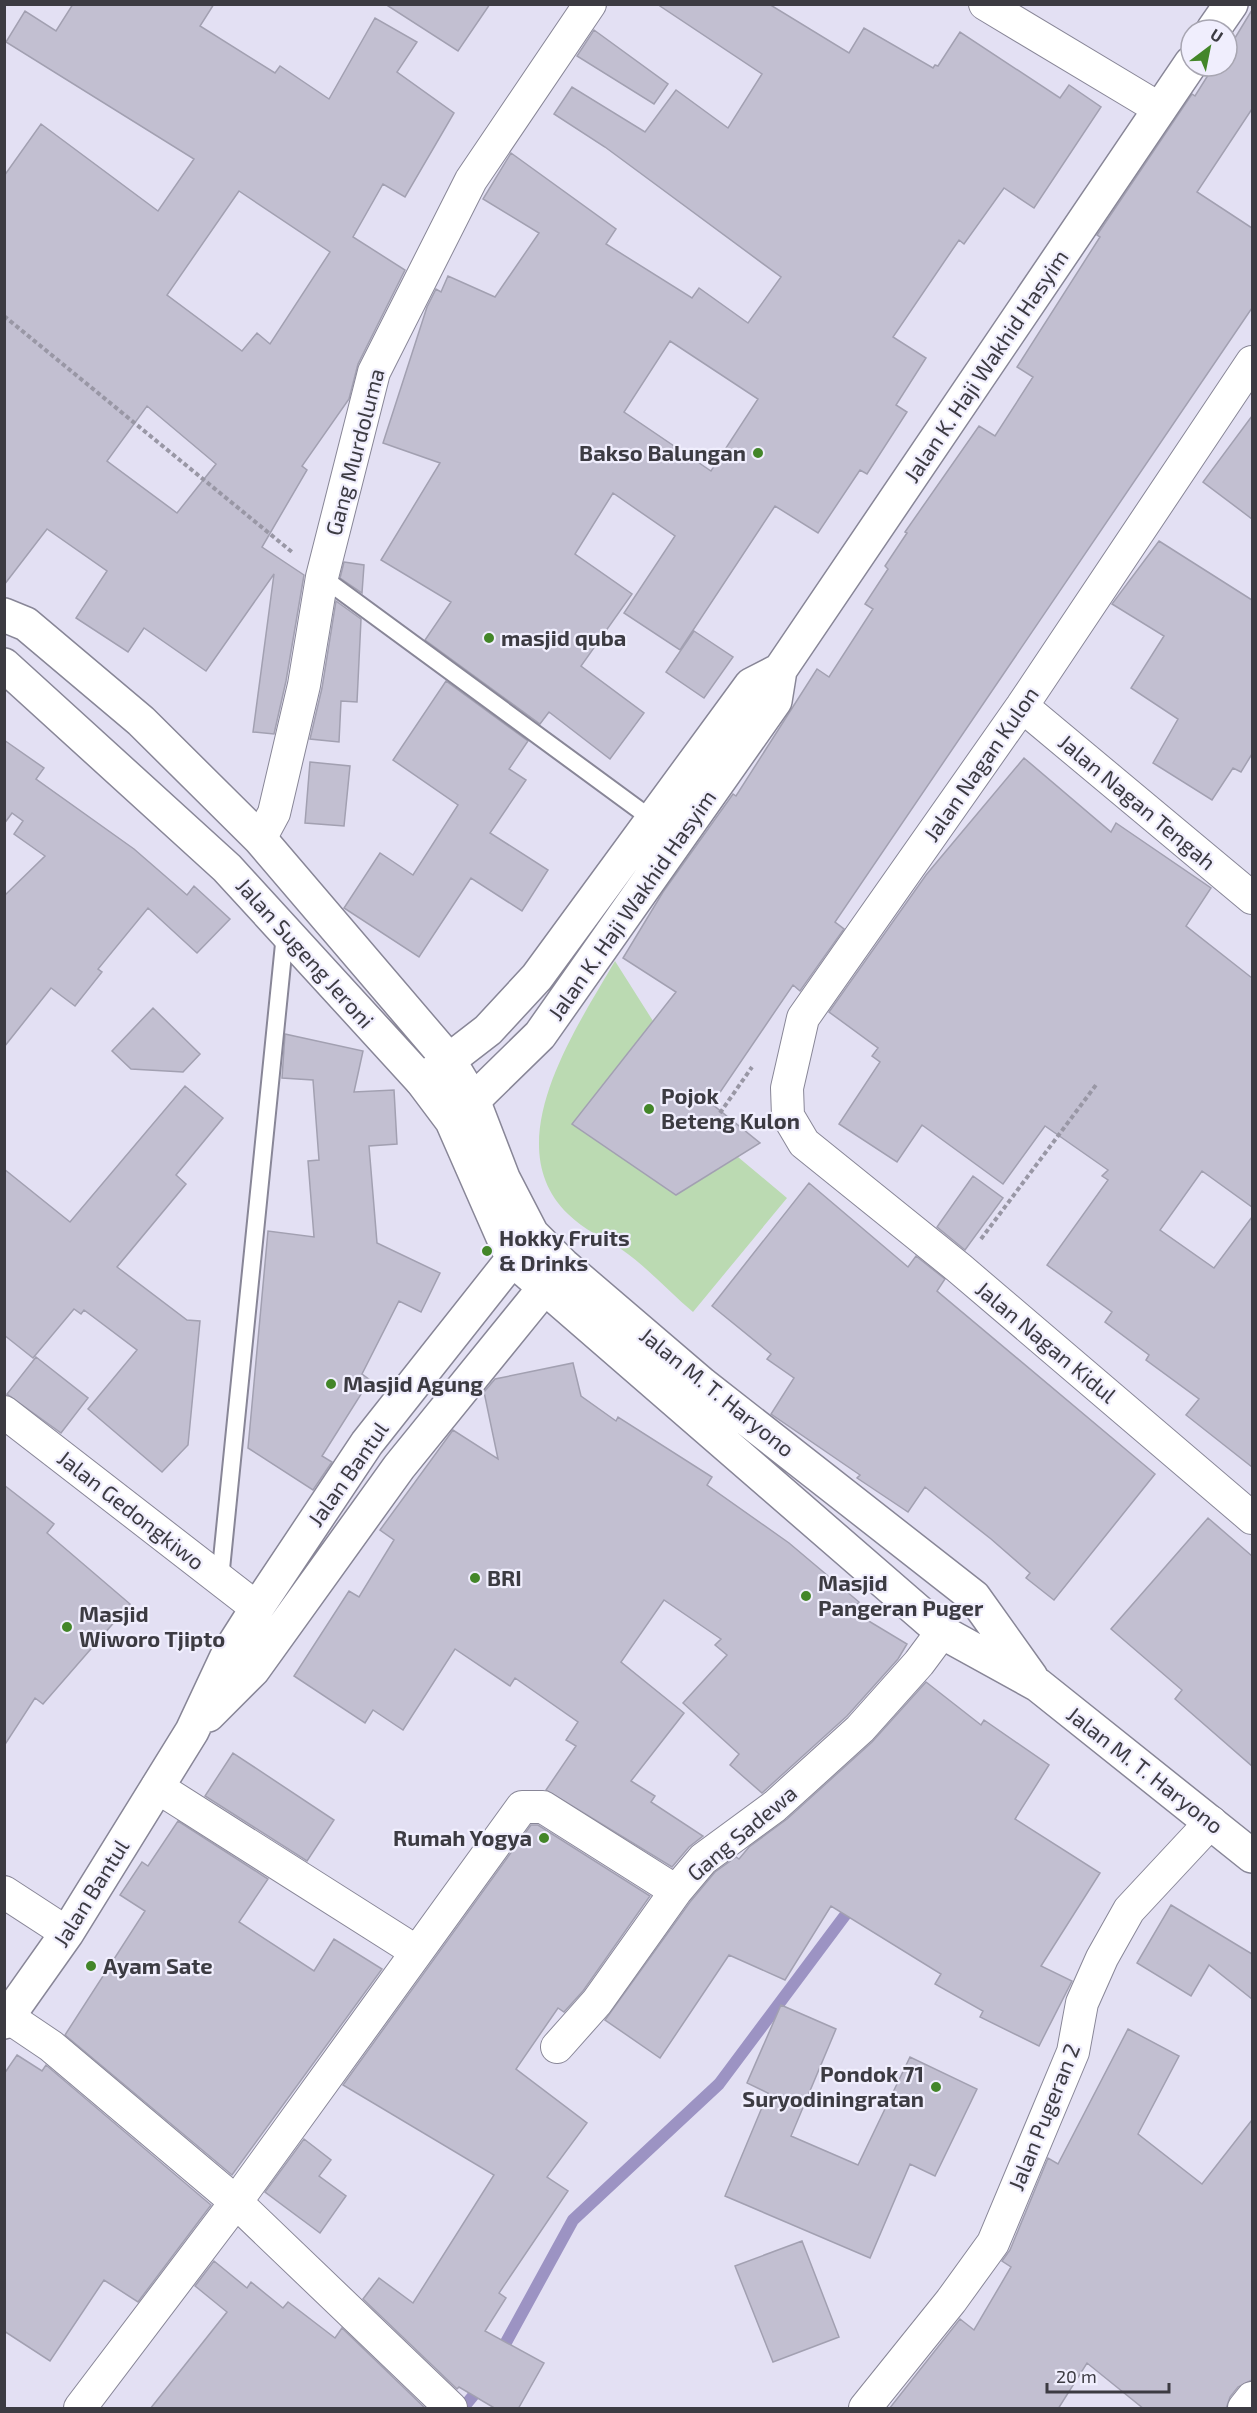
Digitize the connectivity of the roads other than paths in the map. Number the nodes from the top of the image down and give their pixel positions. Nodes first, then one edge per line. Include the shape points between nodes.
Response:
1 (590, 4) edge
2 (984, 4) edge
3 (1231, 4) edge
4 (1221, 18) edge
5 (1181, 78) edge
6 (1160, 109) junction
7 (1252, 362) edge
8 (322, 577) junction
9 (4, 615) edge
10 (4, 665) edge
11 (780, 670) junction
12 (1022, 706) junction
13 (653, 820) junction
14 (260, 839) junction
15 (1252, 898) edge
16 (285, 934) junction
17 (448, 1059) junction
18 (422, 1081) junction
19 (463, 1110) junction
20 (836, 1171) joint
21 (532, 1234) junction
22 (513, 1260) junction
23 (553, 1277) junction
24 (4, 1412) edge
25 (1252, 1518) edge
26 (220, 1579) junction
27 (256, 1608) junction
28 (942, 1632) junction
29 (1038, 1685) junction
30 (192, 1731) junction
31 (157, 1787) junction
32 (1211, 1822) junction
33 (1252, 1856) edge
34 (676, 1891) junction
35 (4, 1892) edge
36 (67, 1933) junction
37 (417, 1952) junction
38 (6, 2019) edge
39 (557, 2047) dead end
40 (236, 2202) junction
41 (1252, 2398) edge
42 (448, 2407) edge
43 (80, 2409) edge
44 (865, 2409) edge
45 (1244, 2409) edge

1 - 8 street, Gang Murdoluma via 471,180 374,372
2 - 6 street
3 - 4 main road
5 - 6 main road, Jalan K. Haji Wakhid Hasyim
6 - 11 main road, Jalan K. Haji Wakhid Hasyim
7 - 12 street, Jalan Nagan Kulon
8 - 13 lane
8 - 14 street, Gang Murdoluma via 304,685 274,813
9 - 14 main road, Jalan Sugeng Jeroni via 26,624 141,721
10 - 16 main road, Jalan Sugeng Jeroni via 227,868
11 - 13 main road, Jalan K. Haji Wakhid Hasyim via 751,685
11 - 19 main road, Jalan K. Haji Wakhid Hasyim via 776,701 565,1001 518,1059
12 - 15 street, Jalan Nagan Tengah
12 - 20 street, Jalan Nagan Kulon via 803,1018 789,1072 788,1116 804,1143
13 - 17 main road, Jalan K. Haji Wakhid Hasyim via 537,978 488,1030
14 - 17 main road, Jalan Sugeng Jeroni
16 - 18 main road, Jalan Sugeng Jeroni
16 - 26 lane
17 - 18 main road, Jalan K. Haji Wakhid Hasyim
17 - 19 main road, Jalan M. T. Haryono
18 - 19 main road, Jalan Sugeng Jeroni
19 - 21 main road, Jalan M. T. Haryono
19 - 22 main road, Jalan Sugeng Jeroni
20 - 25 street, Jalan Nagan Kidul via 959,1268
21 - 22 main road, Jalan Bantul
21 - 23 main road, Jalan M. T. Haryono
22 - 23 main road, Jalan Sugeng Jeroni
22 - 27 main road, Jalan Bantul via 367,1443
23 - 28 main road, Jalan M. T. Haryono
23 - 29 main road, Jalan M. T. Haryono via 702,1384 974,1597
23 - 30 main road, Jalan Bantul via 399,1467 253,1670
24 - 26 street, Jalan Gedongkiwo
26 - 27 street, Jalan Gedongkiwo
27 - 30 main road, Jalan Bantul via 229,1652
28 - 29 main road, Jalan M. T. Haryono
28 - 34 street, Gang Sadewa via 860,1729 775,1806 703,1859
29 - 32 main road, Jalan M. T. Haryono
30 - 31 main road, Jalan Bantul
31 - 36 main road, Jalan Bantul
31 - 37 street
32 - 33 main road, Jalan M. T. Haryono
32 - 44 street, Jalan Pugeran 2 via 1129,1910 1102,1959 1082,2003 1073,2052 993,2243
34 - 37 street via 543,1807 522,1807
34 - 39 street, Gang Sadewa via 597,2002
35 - 36 street
36 - 38 main road, Jalan Bantul
37 - 40 street
38 - 40 street via 51,2046
40 - 42 street
40 - 43 street
41 - 45 street

